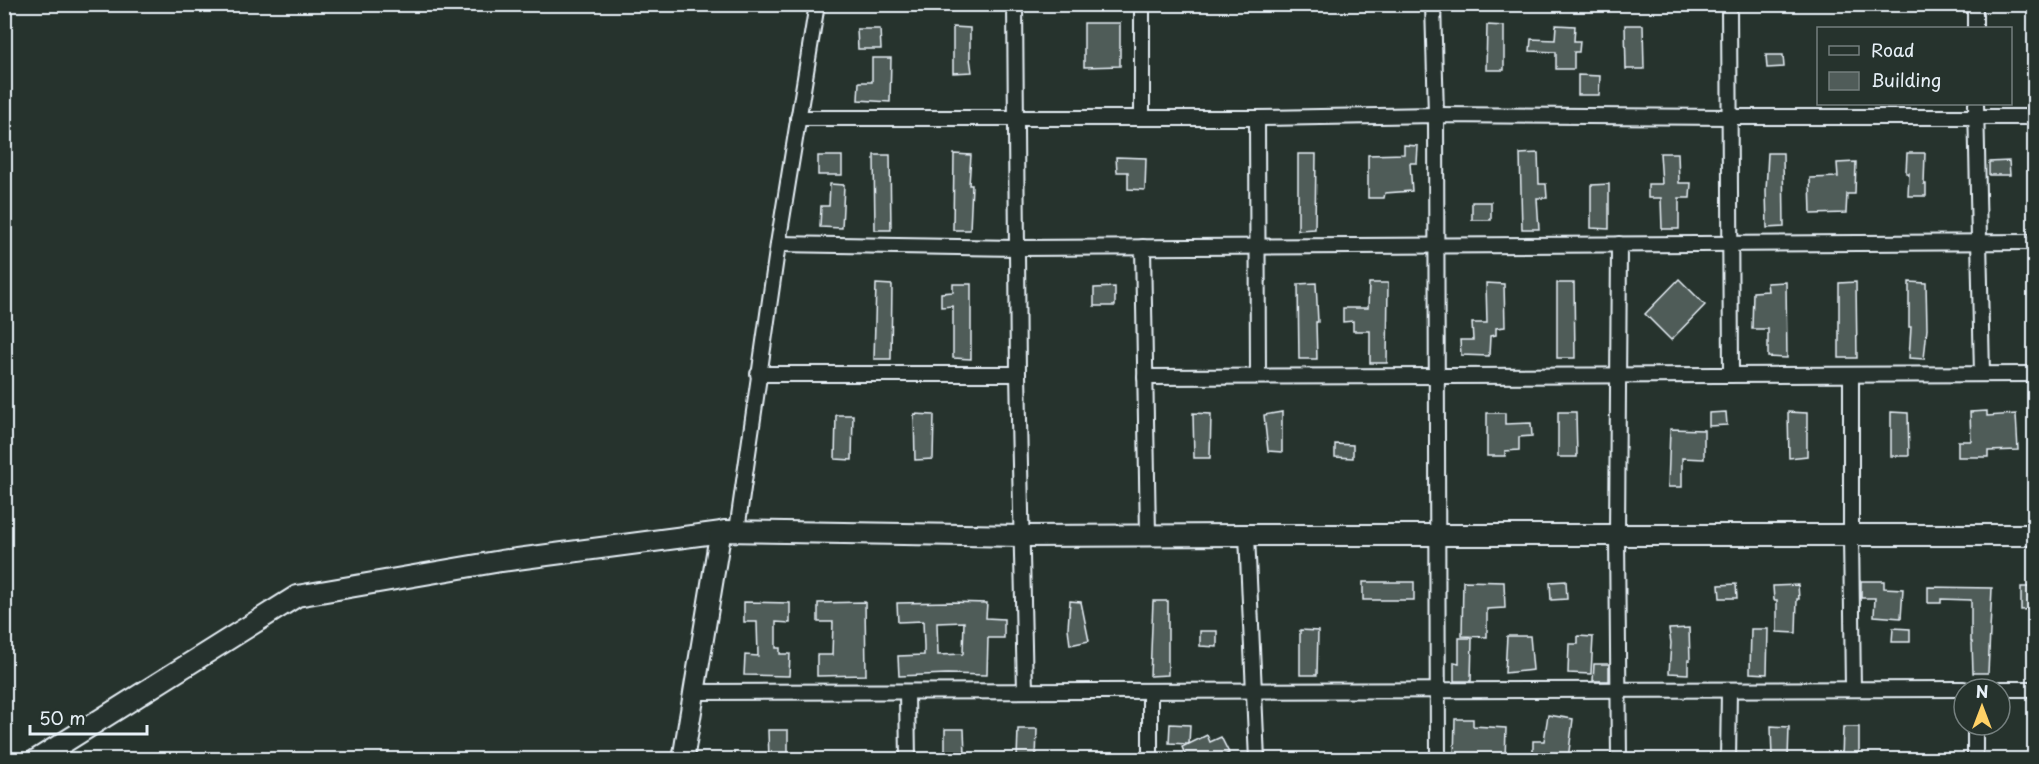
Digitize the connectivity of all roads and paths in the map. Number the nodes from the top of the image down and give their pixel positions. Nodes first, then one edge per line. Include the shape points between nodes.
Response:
1 (817, 4) edge
2 (1015, 4) edge
3 (1142, 4) edge
4 (1433, 4) edge
5 (1729, 4) edge
6 (1975, 4) edge
7 (1975, 27) edge
8 (1976, 110) edge
9 (1436, 115) junction
10 (1730, 117) junction
11 (2034, 117) edge
12 (798, 118) junction
13 (1016, 118) junction
14 (1142, 118) junction
15 (1257, 118) junction
16 (2034, 242) edge
17 (778, 244) junction
18 (1619, 244) junction
19 (1730, 244) junction
20 (1978, 244) junction
21 (1258, 246) junction
22 (1435, 246) junction
23 (1143, 247) junction
24 (1017, 248) junction
25 (758, 374) junction
26 (1018, 374) junction
27 (1982, 374) junction
28 (2034, 374) edge
29 (1618, 375) junction
30 (1731, 375) junction
31 (1851, 375) junction
32 (1258, 376) junction
33 (1437, 376) junction
34 (1145, 377) junction
35 (730, 531) junction
36 (1148, 535) junction
37 (1247, 535) junction
38 (1437, 535) junction
39 (2034, 535) edge
40 (1022, 536) junction
41 (1617, 536) junction
42 (1851, 536) junction
43 (1853, 689) junction
44 (1952, 689) edge
45 (2012, 689) edge
46 (2034, 689) edge
47 (1438, 690) junction
48 (1619, 690) junction
49 (1729, 690) junction
50 (1025, 691) junction
51 (1150, 691) junction
52 (1254, 691) junction
53 (694, 692) junction
54 (908, 692) junction
55 (1975, 737) edge
56 (36, 759) edge
57 (683, 759) edge
58 (908, 759) edge
59 (1150, 759) edge
60 (1257, 759) edge
61 (1438, 759) edge
62 (1619, 759) edge
63 (1728, 759) edge
64 (1975, 759) edge

1 - 12 street
2 - 13 street
3 - 14 street
4 - 9 street
5 - 10 street
6 - 7 street
8 - 10 street
8 - 11 street
8 - 20 street
9 - 10 street
9 - 15 street
9 - 22 street
10 - 19 street
12 - 13 street
12 - 17 street
13 - 14 street
13 - 24 street
14 - 15 street
15 - 21 street
16 - 20 street
17 - 24 street
17 - 25 street
18 - 19 street
18 - 22 street
18 - 29 street
19 - 20 street
19 - 30 street
20 - 27 street
21 - 22 street
21 - 23 street
21 - 32 street
22 - 33 street
23 - 24 street
23 - 34 street
24 - 26 street
25 - 26 street
25 - 35 street
26 - 40 street
27 - 28 street
27 - 31 street
29 - 30 street
29 - 33 street
29 - 41 street
30 - 31 street
31 - 42 street
32 - 33 street
32 - 34 street
33 - 38 street
34 - 36 street
35 - 40 street
35 - 53 street via 720,535
35 - 56 street via 501,561 297,596
36 - 37 street
36 - 40 street
37 - 38 street
37 - 52 street
38 - 41 street
38 - 47 street
39 - 42 street
40 - 50 street
41 - 42 street
41 - 48 street
42 - 43 street
43 - 44 street
43 - 49 street
45 - 46 street
47 - 48 street
47 - 52 street
47 - 61 street
48 - 49 street
48 - 62 street
49 - 63 street
50 - 51 street
50 - 54 street
51 - 52 street
51 - 59 street
52 - 60 street
53 - 54 street
53 - 57 street
54 - 58 street
55 - 64 street

